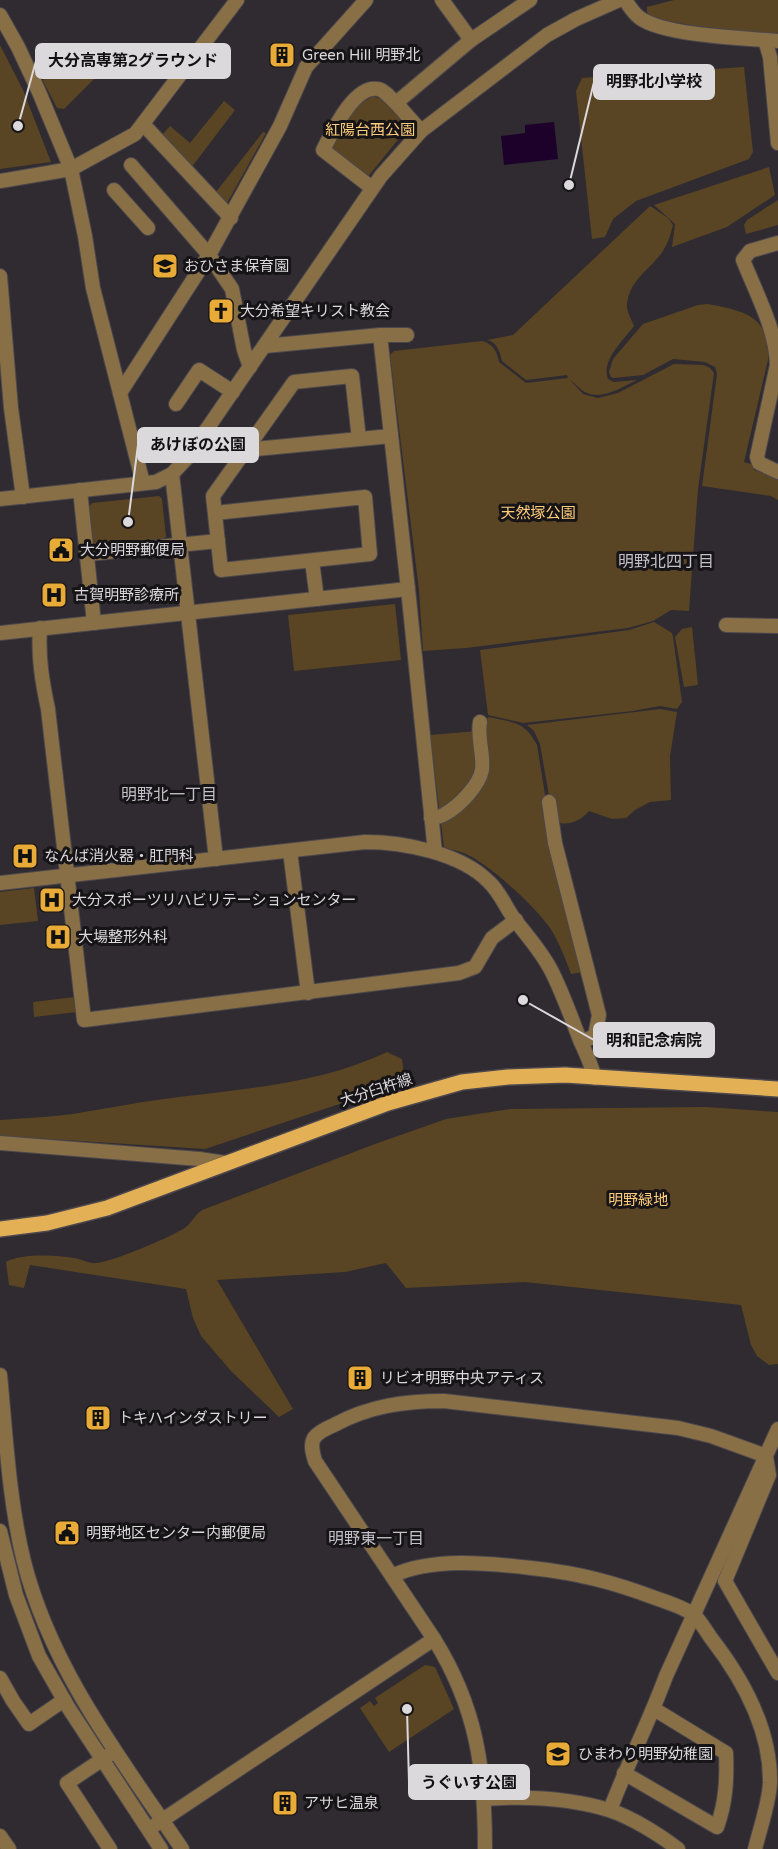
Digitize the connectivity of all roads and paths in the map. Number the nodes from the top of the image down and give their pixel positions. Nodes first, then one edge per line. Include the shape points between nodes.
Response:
1 (237, 0) edge
2 (366, 0) edge
3 (442, 0) edge
4 (530, 0) edge
5 (619, 0) edge
6 (625, 0) edge
7 (510, 5) edge
8 (0, 15) edge
9 (471, 40) junction
10 (772, 40) edge
11 (396, 104) junction
12 (143, 124) junction
13 (421, 131) junction
14 (778, 144) edge
15 (130, 165) dead end
16 (71, 169) junction
17 (0, 181) edge
18 (372, 188) junction
19 (114, 190) dead end
20 (231, 218) junction
21 (148, 228) dead end
22 (778, 243) edge
23 (209, 255) junction
24 (0, 276) edge
25 (380, 335) junction
26 (407, 335) dead end
27 (3, 339) edge
28 (265, 346) junction
29 (250, 367) junction
30 (233, 392) junction
31 (120, 393) junction
32 (176, 404) dead end
33 (391, 436) junction
34 (359, 439) junction
35 (245, 450) junction
36 (778, 472) edge
37 (172, 474) junction
38 (143, 483) junction
39 (80, 490) junction
40 (23, 497) junction
41 (0, 500) edge
42 (215, 513) junction
43 (218, 541) junction
44 (181, 544) junction
45 (88, 554) junction
46 (312, 561) junction
47 (408, 589) junction
48 (317, 599) junction
49 (187, 612) junction
50 (94, 623) junction
51 (726, 624) dead end
52 (778, 626) edge
53 (40, 628) junction
54 (0, 633) edge
55 (480, 722) dead end
56 (549, 802) dead end
57 (431, 818) junction
58 (290, 851) junction
59 (435, 852) junction
60 (216, 859) junction
61 (67, 875) junction
62 (0, 883) edge
63 (516, 920) junction
64 (308, 993) junction
65 (581, 1042) junction
66 (595, 1078) junction
67 (778, 1089) edge
68 (0, 1143) edge
69 (226, 1163) junction
70 (0, 1228) edge
71 (0, 1376) edge
72 (778, 1429) edge
73 (766, 1456) junction
74 (0, 1531) edge
75 (392, 1576) junction
76 (694, 1615) junction
77 (434, 1639) junction
78 (778, 1673) edge
79 (0, 1678) edge
80 (64, 1700) junction
81 (654, 1709) junction
82 (772, 1749) edge
83 (115, 1751) junction
84 (103, 1759) junction
85 (624, 1773) junction
86 (774, 1783) edge
87 (485, 1799) junction
88 (610, 1810) junction
89 (162, 1820) junction
90 (148, 1829) junction
91 (0, 1836) edge
92 (9, 1849) edge
93 (110, 1849) edge
94 (162, 1849) edge
95 (182, 1849) edge
96 (485, 1849) edge
97 (678, 1849) edge
98 (755, 1849) edge

1 - 12 street
2 - 20 street via 306,67
3 - 9 street
4 - 7 street
5 - 13 street via 548,35
6 - 10 street via 639,18 651,24 680,31
7 - 9 street
8 - 16 street via 39,92
9 - 11 street
10 - 14 street
11 - 13 street
11 - 18 street via 381,90 368,90 352,101 323,150
12 - 16 street via 135,134
12 - 20 street
13 - 18 street
15 - 23 street
16 - 17 street
16 - 31 street via 93,288
18 - 28 street
19 - 21 street
20 - 23 street
22 - 36 street via 750,251 743,260 777,352 757,457 759,463
23 - 29 street via 232,289
23 - 31 street
24 - 27 street
25 - 26 street
25 - 28 street
25 - 33 street
27 - 40 street
28 - 29 street
29 - 30 street
30 - 32 street via 199,370
30 - 37 street
31 - 38 street
33 - 34 street
33 - 47 street
34 - 35 street
34 - 35 street via 352,376 294,382
35 - 42 street via 213,496
37 - 38 street
37 - 44 street
38 - 39 street
39 - 40 street
39 - 45 street
40 - 41 street
42 - 43 street
42 - 46 street via 365,497 370,554
43 - 44 street
43 - 46 street via 221,570
44 - 45 street
44 - 49 street
45 - 50 street
46 - 48 street
47 - 48 street
47 - 57 street
48 - 49 street
49 - 50 street
49 - 60 street
50 - 53 street
51 - 52 street
53 - 54 street
53 - 61 street via 38,650
55 - 57 street via 482,771 476,784 455,807 443,816
56 - 65 street via 555,843 599,1015 595,1036
57 - 59 street
58 - 59 street via 378,842
58 - 60 street
58 - 64 street
59 - 63 street via 489,882
60 - 61 street
61 - 62 street
61 - 64 street via 84,1020
63 - 64 street via 492,938 480,962 469,970
63 - 65 street via 552,970
65 - 66 street
66 - 67 main road, 大分臼杵線
66 - 69 main road, 大分臼杵線 via 565,1075 462,1082 388,1103
68 - 69 street
69 - 70 main road, 大分臼杵線 via 84,1215
71 - 83 street via 15,1516 29,1579 65,1669
72 - 73 street
73 - 75 street via 711,1436 643,1422 444,1401 408,1402 365,1410 316,1436 312,1450 321,1471
73 - 76 street
73 - 78 street via 769,1475 725,1581
74 - 80 street via 9,1573 32,1640
75 - 76 street via 426,1567 468,1563 559,1571 622,1585
75 - 77 street
76 - 81 street
76 - 82 street via 737,1673
77 - 87 street via 455,1677 470,1717
77 - 89 street
79 - 80 street via 29,1724
80 - 84 street
81 - 85 street
81 - 85 street via 726,1753 727,1784 717,1827
82 - 86 street
83 - 84 street
83 - 89 street
84 - 90 street
84 - 93 street via 67,1783
85 - 88 street
86 - 98 street
87 - 88 street via 545,1799
87 - 96 street
88 - 97 street
89 - 90 street
89 - 95 street
90 - 94 street
91 - 92 street

